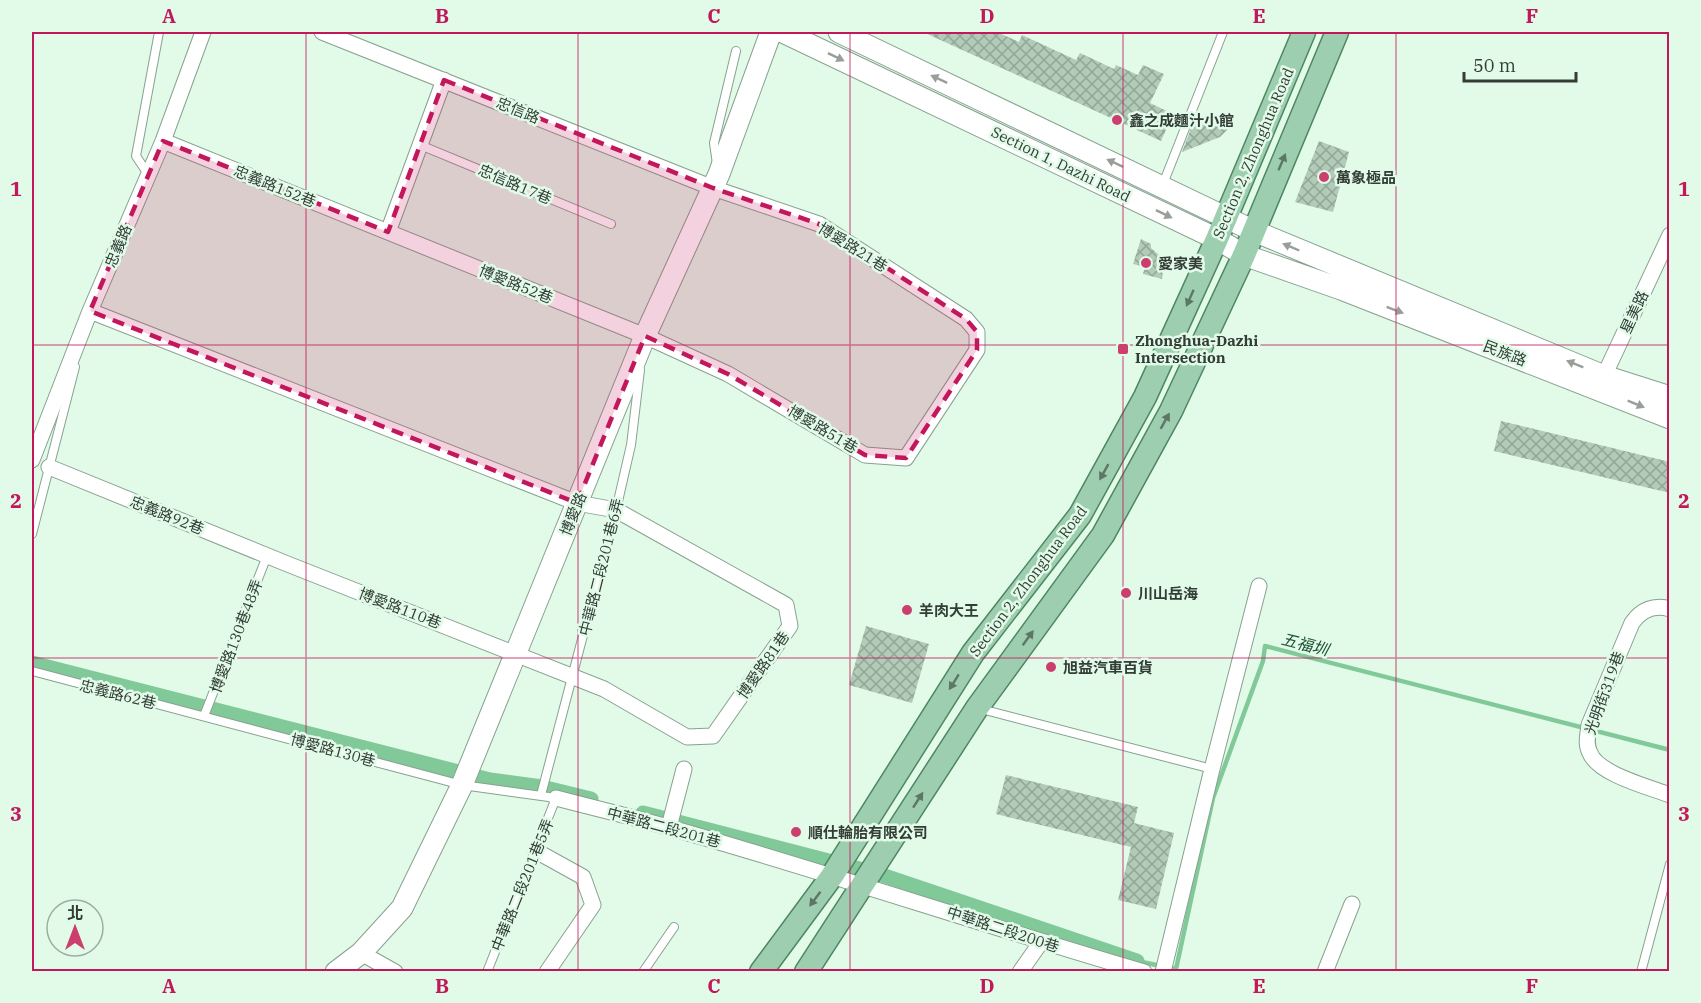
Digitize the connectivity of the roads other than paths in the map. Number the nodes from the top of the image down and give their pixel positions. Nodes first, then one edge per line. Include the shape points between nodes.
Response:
1 (159, 32) edge
2 (203, 32) edge
3 (322, 32) edge
4 (771, 32) edge
5 (783, 32) edge
6 (839, 32) edge
7 (1223, 32) edge
8 (1304, 32) edge
9 (1337, 32) edge
10 (736, 51) dead end
11 (444, 80) junction
12 (163, 141) junction
13 (420, 145) junction
14 (148, 174) junction
15 (716, 181) junction
16 (1163, 186) junction
17 (1226, 216) junction
18 (610, 224) dead end
19 (1254, 231) junction
20 (388, 232) junction
21 (1670, 235) edge
22 (1217, 239) junction
23 (1244, 255) junction
24 (1343, 279) junction
25 (90, 311) junction
26 (977, 332) joint
27 (645, 336) junction
28 (1602, 383) junction
29 (1670, 397) edge
30 (1670, 418) edge
31 (32, 460) edge
32 (49, 467) junction
33 (577, 502) junction
34 (616, 510) junction
35 (32, 534) edge
36 (267, 556) junction
37 (285, 563) joint
38 (1259, 586) dead end
39 (1670, 609) edge
40 (516, 654) junction
41 (32, 672) edge
42 (573, 676) junction
43 (977, 708) junction
44 (204, 716) junction
45 (684, 769) dead end
46 (1212, 769) junction
47 (462, 785) junction
48 (1670, 795) edge
49 (549, 797) junction
50 (669, 827) junction
51 (536, 851) junction
52 (1670, 864) edge
53 (832, 876) junction
54 (863, 886) junction
55 (1352, 904) dead end
56 (674, 927) dead end
57 (1041, 942) junction
58 (361, 953) junction
59 (336, 972) edge
60 (395, 972) edge
61 (487, 972) edge
62 (547, 972) edge
63 (643, 972) edge
64 (761, 972) edge
65 (806, 972) edge
66 (1020, 972) edge
67 (1144, 972) edge
68 (1163, 972) edge
69 (1325, 972) edge
70 (1641, 972) edge

1 - 14 lane via 136,156
2 - 12 street, 忠義路
3 - 11 street, 忠信路
4 - 15 street, 博愛路
5 -> 22 street, Section 1, Dazhi Road
16 -> 6 street, Section 1, Dazhi Road
7 - 16 lane
8 - 17 main road, Section 2, Zhonghua Road
19 -> 9 main road, Section 2, Zhonghua Road
10 - 15 lane via 714,143
11 - 13 street
11 - 15 street, 忠信路
12 - 14 street, 忠義路
12 - 20 street, 忠義路152巷
13 - 18 lane, 忠信路17巷
13 - 20 street
14 - 25 street, 忠義路
15 - 26 street, 博愛路21巷 via 819,224 966,319
15 - 27 street, 博愛路
16 - 17 street, Section 1, Dazhi Road
17 - 19 street, Section 1, Dazhi Road
17 - 22 main road, Section 2, Zhonghua Road
19 - 23 main road, Section 2, Zhonghua Road
24 -> 19 street, Section 1, Dazhi Road
20 - 27 street, 博愛路52巷
21 - 28 street, 星美路
22 - 23 street, Section 1, Dazhi Road
22 -> 53 main road, Section 2, Zhonghua Road via 1145,397 1080,515 973,653
23 - 24 street, Section 1, Dazhi Road
43 -> 23 main road, Section 2, Zhonghua Road via 1103,535 1171,411
24 - 28 street, 民族路
25 - 31 street, 忠義路
25 - 32 lane
25 - 33 street, 博愛路81巷
26 - 27 street, 博愛路51巷 via 977,350 906,458 865,455 728,374
27 - 33 street, 博愛路
27 - 34 lane, 中華路二段201巷6弄 via 631,444
28 - 29 street, 民族路
28 -> 30 street, 民族路
32 - 35 lane
32 - 36 street, 忠義路92巷
33 - 34 street, 博愛路81巷
33 - 40 street, 博愛路
34 - 42 lane, 中華路二段201巷6弄
34 - 42 street, 博愛路81巷 via 786,605 790,626 713,736 687,737 604,689
36 - 37 street, 忠義路92巷
36 - 44 lane, 博愛路130巷48弄
37 - 40 street, 博愛路110巷
38 - 46 street
39 - 48 street, 光明街319巷 via 1653,607 1632,623 1588,730 1590,754 1606,770
40 - 42 street, 博愛路81巷
40 - 47 street, 博愛路
41 - 44 lane, 忠義路62巷
42 - 49 lane, 中華路二段201巷6弄
43 - 46 lane
54 -> 43 main road, Section 2, Zhonghua Road
44 - 47 lane, 博愛路130巷
45 - 50 street
46 - 68 street
47 - 49 lane, 中華路二段201巷
47 - 58 street, 博愛路 via 402,908
49 - 50 street, 中華路二段201巷
49 - 51 lane, 中華路二段201巷5弄
50 - 53 street, 中華路二段201巷
51 - 61 lane, 中華路二段201巷5弄
51 - 62 street via 583,877 593,905
52 - 70 lane
53 - 54 street, 中華路二段201巷
53 -> 64 main road, Section 2, Zhonghua Road
54 - 57 street, 中華路二段200巷
54 - 65 main road, Section 2, Zhonghua Road
55 - 69 street
56 - 63 lane
57 - 66 street
57 - 67 street, 中華路二段200巷
58 - 59 street, 博愛路
58 - 60 street

